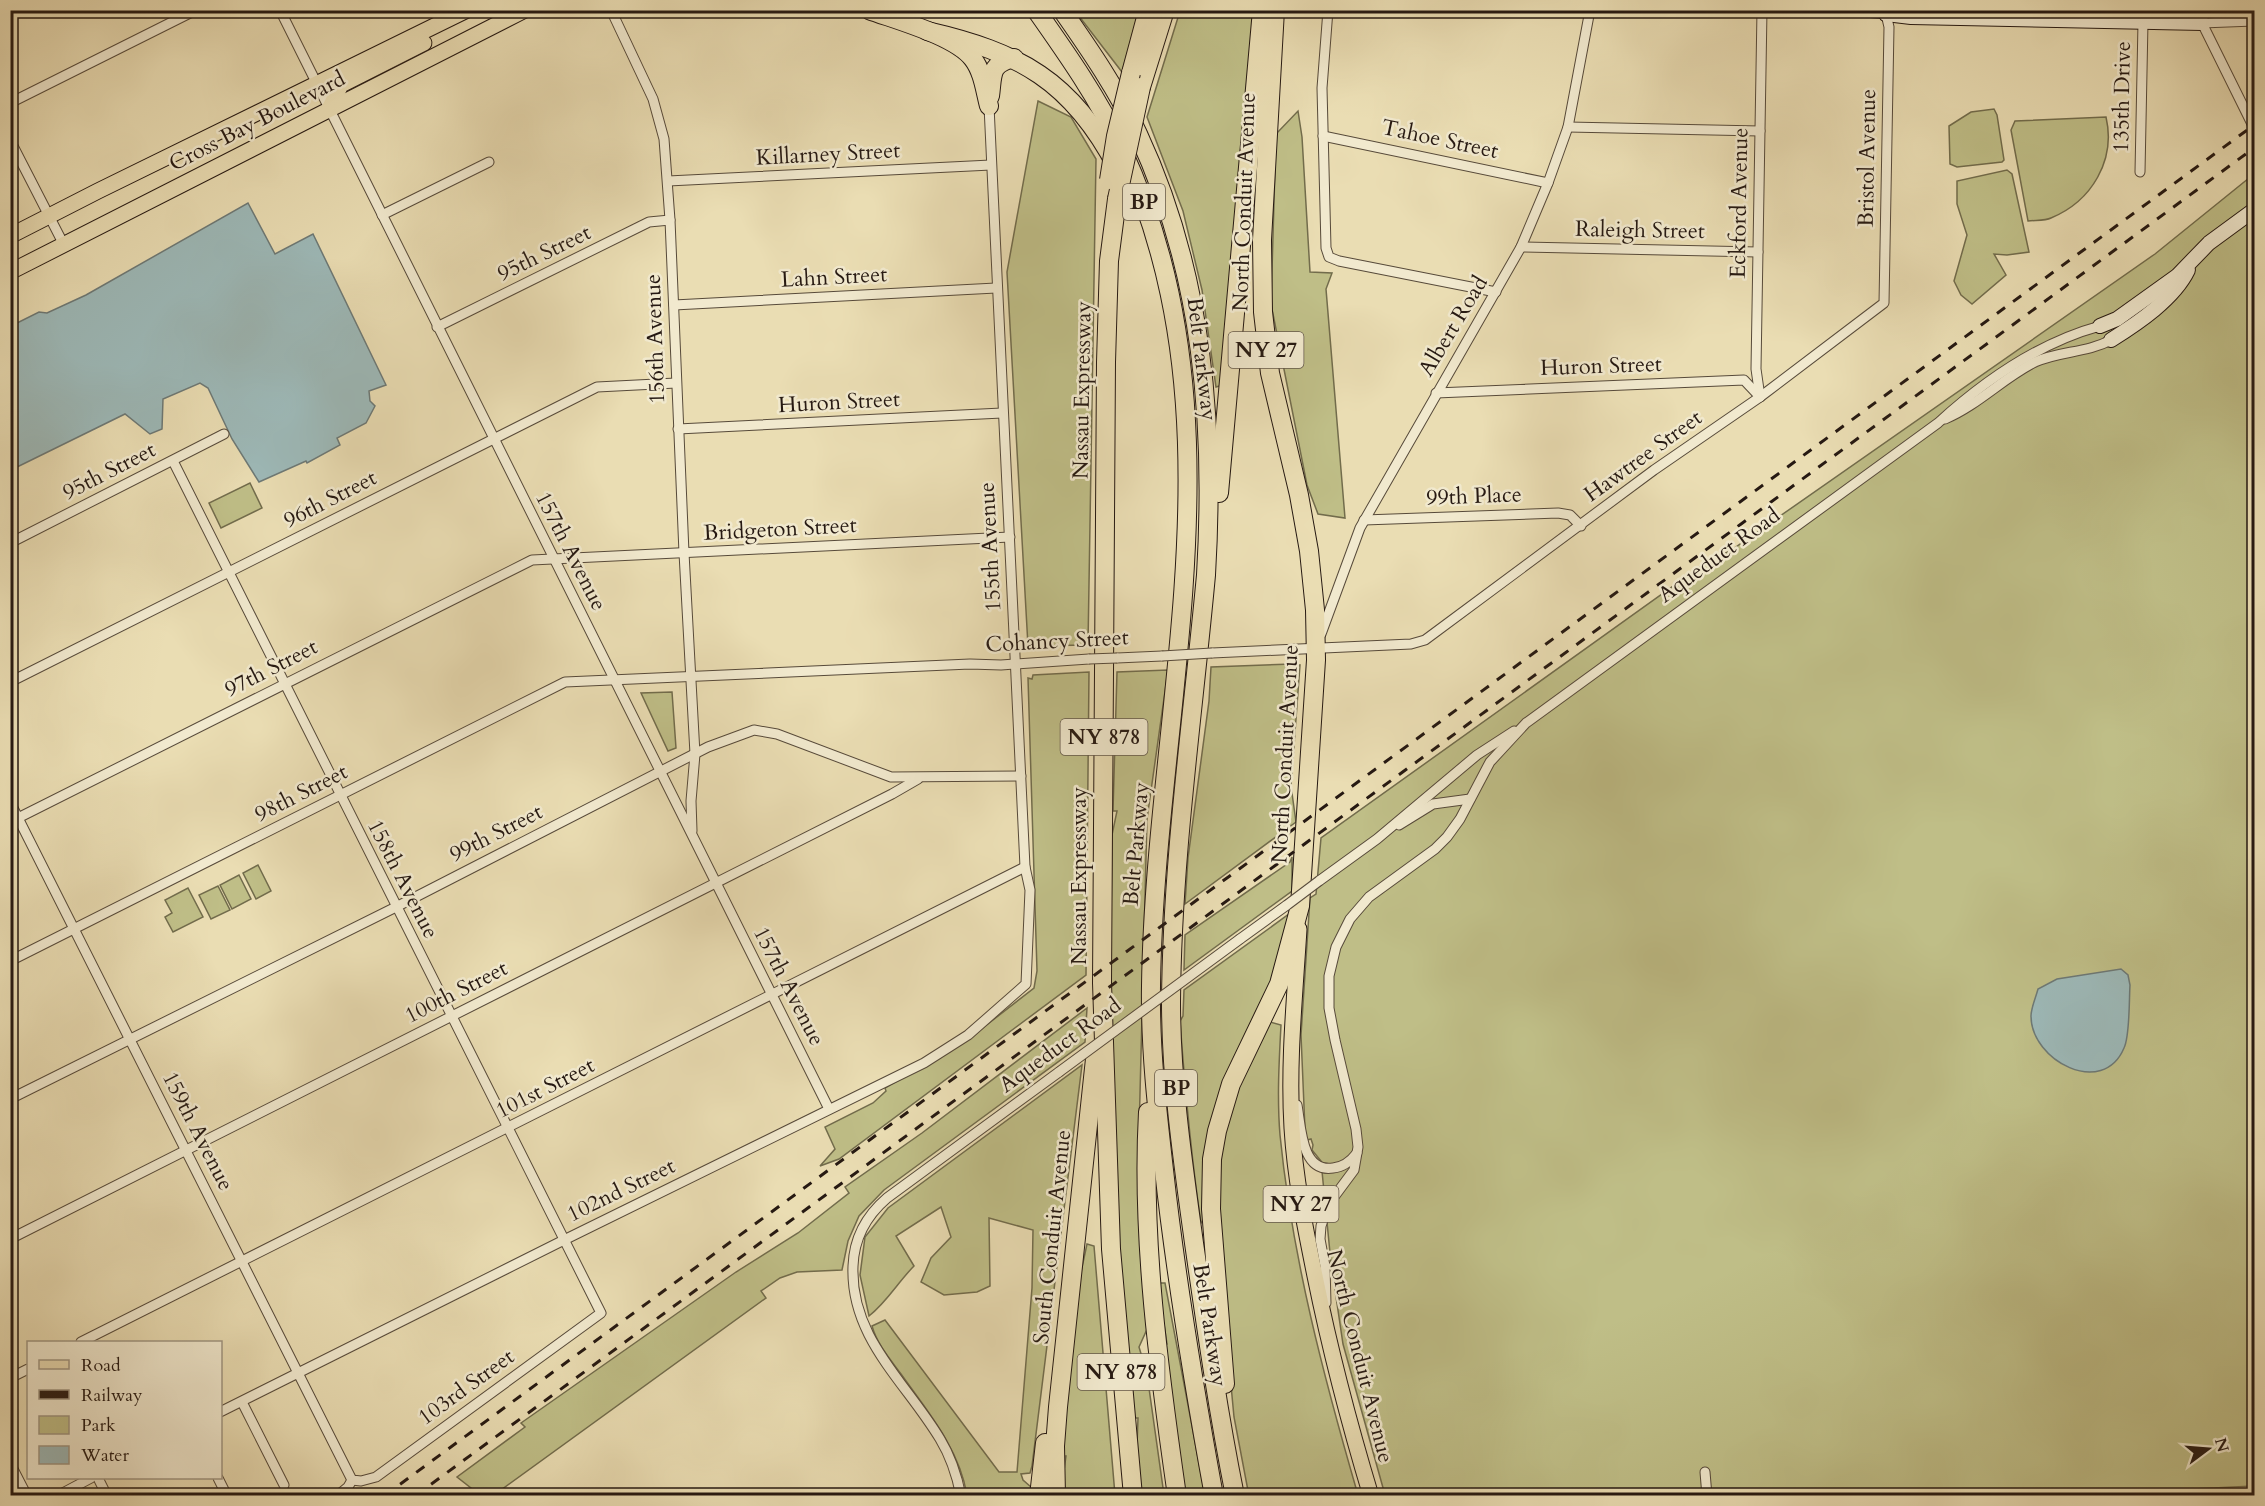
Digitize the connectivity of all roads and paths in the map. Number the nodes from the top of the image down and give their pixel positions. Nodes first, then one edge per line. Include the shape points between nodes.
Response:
1 (196, 10) edge
2 (280, 10) edge
3 (525, 10) edge
4 (611, 10) edge
5 (869, 10) edge
6 (1036, 10) edge
7 (1062, 10) edge
8 (1148, 10) edge
9 (1165, 10) edge
10 (1262, 10) edge
11 (1277, 10) edge
12 (1328, 10) edge
13 (1590, 10) edge
14 (1762, 10) edge
15 (1786, 10) edge
16 (465, 11) edge
17 (1886, 12) edge
18 (1939, 14) edge
19 (2199, 16) edge
20 (2254, 21) edge
21 (2143, 22) junction
22 (927, 31) junction
23 (1014, 58) junction
24 (1136, 80) junction
25 (317, 85) junction
26 (10, 103) edge
27 (989, 106) junction
28 (329, 109) junction
29 (1568, 127) junction
30 (2254, 128) edge
31 (1760, 131) junction
32 (1323, 136) junction
33 (10, 140) edge
34 (489, 162) dead end
35 (991, 165) junction
36 (2140, 172) dead end
37 (668, 181) junction
38 (1548, 183) junction
39 (2254, 210) edge
40 (382, 215) junction
41 (50, 216) junction
42 (670, 220) junction
43 (10, 236) edge
44 (64, 245) junction
45 (1521, 247) junction
46 (1758, 252) junction
47 (2192, 262) junction
48 (10, 272) edge
49 (996, 288) junction
50 (1496, 292) junction
51 (1884, 303) joint
52 (674, 305) junction
53 (2100, 326) joint
54 (436, 327) junction
55 (2111, 340) joint
56 (676, 382) junction
57 (1436, 393) junction
58 (1760, 397) junction
59 (1002, 413) junction
60 (1186, 418) junction
61 (1938, 423) junction
62 (678, 429) junction
63 (224, 434) dead end
64 (493, 440) junction
65 (172, 461) junction
66 (1364, 520) junction
67 (1581, 526) junction
68 (1010, 537) junction
69 (10, 543) edge
70 (684, 553) junction
71 (553, 560) junction
72 (228, 572) junction
73 (1206, 575) junction
74 (1425, 640) joint
75 (1317, 648) junction
76 (1016, 662) junction
77 (691, 677) junction
78 (613, 681) junction
79 (10, 682) edge
80 (283, 684) junction
81 (1526, 723) junction
82 (695, 754) junction
83 (661, 771) junction
84 (1021, 776) junction
85 (918, 778) junction
86 (340, 796) junction
87 (1470, 799) junction
88 (10, 802) edge
89 (14, 820) edge
90 (693, 834) junction
91 (1377, 839) junction
92 (1025, 867) junction
93 (716, 885) junction
94 (1294, 905) junction
95 (396, 907) junction
96 (74, 929) junction
97 (10, 961) edge
98 (1102, 983) junction
99 (1026, 984) joint
100 (772, 995) junction
101 (451, 1016) junction
102 (130, 1040) junction
103 (1152, 1044) junction
104 (1290, 1070) junction
105 (10, 1099) edge
106 (829, 1109) junction
107 (508, 1128) junction
108 (186, 1151) junction
109 (1357, 1153) junction
110 (10, 1239) edge
111 (564, 1240) junction
112 (242, 1262) junction
113 (601, 1313) joint
114 (1068, 1317) junction
115 (1328, 1338) junction
116 (83, 1341) edge
117 (27, 1370) edge
118 (298, 1374) junction
119 (10, 1378) edge
120 (242, 1402) junction
121 (222, 1411) edge
122 (10, 1463) edge
123 (1706, 1472) dead end
124 (89, 1479) edge
125 (98, 1479) edge
126 (218, 1479) edge
127 (351, 1479) junction
128 (284, 1485) dead end
129 (1234, 1491) edge
130 (27, 1496) edge
131 (57, 1496) edge
132 (107, 1496) edge
133 (227, 1496) edge
134 (337, 1496) edge
135 (961, 1496) edge
136 (1039, 1496) edge
137 (1056, 1496) edge
138 (1133, 1496) edge
139 (1177, 1496) edge
140 (1214, 1496) edge
141 (1371, 1496) edge
142 (1707, 1496) edge

1 - 26 street
2 - 25 street, 157th Avenue
3 - 28 main road, Cross Bay Boulevard
4 - 37 street, 156th Avenue via 657,112
5 - 22 highway
6 - 60 highway, Belt Parkway / BP via 1107,120 1144,202 1174,309
7 - 73 highway, Belt Parkway / BP via 1137,132 1169,210 1186,269 1206,391
8 - 24 highway
9 - 24 highway, Nassau Expressway
10 - 73 highway via 1221,479
11 - 75 highway, North Conduit Avenue / NY 27 via 1263,232 1263,312 1270,373 1309,551
12 - 32 street
13 - 29 street, Albert Road
14 - 31 street, Eckford Avenue
15 - 17 street
16 - 25 main road, Cross Bay Boulevard
16 - 28 main road via 457,26 341,85
17 - 18 street
17 - 51 street, Bristol Avenue via 1889,27
18 - 21 street
19 - 20 street
19 - 21 street
19 - 30 street
21 - 36 street, 135th Drive
22 - 23 highway
22 - 27 highway via 958,46 972,58
23 - 27 highway via 994,69
23 - 60 highway via 1050,81 1076,106 1101,138 1118,169 1153,267
24 - 98 highway, Nassau Expressway / NY 878, bridge via 1134,113 1113,192 1109,261
25 - 28 street, 157th Avenue
25 - 41 main road, Cross Bay Boulevard
27 - 35 street, 155th Avenue
28 - 40 street, 157th Avenue
28 - 44 main road, Cross Bay Boulevard
29 - 31 street
29 - 38 street, Albert Road
31 - 46 street, Eckford Avenue
32 - 38 street, Tahoe Street
32 - 50 street via 1329,257
33 - 41 street
34 - 40 street
35 - 37 street, Killarney Street
35 - 49 street, 155th Avenue
37 - 42 street, 156th Avenue
38 - 45 street, Albert Road
39 - 47 street, Aqueduct Road via 2209,243
40 - 54 street, 157th Avenue
41 - 43 main road, Cross Bay Boulevard
41 - 44 street
42 - 52 street, 156th Avenue
42 - 54 street, 95th Street via 650,222
44 - 48 main road, Cross Bay Boulevard
45 - 46 street, Raleigh Street
45 - 50 street, Albert Road
46 - 58 street, Eckford Avenue via 1756,369
47 - 53 street, Aqueduct Road via 2117,319
47 - 55 street, Aqueduct Road via 2169,297
49 - 52 street, Lahn Street
49 - 59 street, 155th Avenue
50 - 57 street, Albert Road
51 - 58 street, Hawtree Street
52 - 56 street, 156th Avenue
53 - 61 street, Aqueduct Road via 2030,354
54 - 64 street, 157th Avenue
55 - 61 street, Aqueduct Road via 2033,363 1965,410
56 - 62 street, 156th Avenue
56 - 64 street, 96th Street via 597,387
57 - 58 street, Huron Street via 1744,380
57 - 66 street, Albert Road
58 - 67 street, Hawtree Street
59 - 62 street, Huron Street
59 - 68 street, 155th Avenue
60 - 103 highway, Belt Parkway / BP via 1187,551 1155,900
61 - 81 street, Aqueduct Road
62 - 70 street, 156th Avenue
63 - 65 street, 95th Street
64 - 71 street, 157th Avenue
64 - 72 street, 96th Street
65 - 69 street, 95th Street
65 - 72 street, 158th Avenue
66 - 67 street, 99th Place via 1558,513 1570,515
66 - 75 street, Albert Road
67 - 74 street, Hawtree Street
68 - 70 street, Bridgeton Street
68 - 76 street, 155th Avenue
70 - 71 street, Bridgeton Street
70 - 77 street, 156th Avenue
71 - 78 street, 157th Avenue
71 - 80 street, 97th Street via 532,560
72 - 79 street, 96th Street
72 - 80 street, 158th Avenue
73 - 129 highway, Belt Parkway / BP via 1178,859 1172,1022 1188,1205
74 - 75 street, Cohancy Street
75 - 76 street, Cohancy Street, bridge
75 - 94 highway, North Conduit Avenue / NY 27
76 - 77 street, Cohancy Street
76 - 84 street, 155th Avenue
77 - 78 street, Cohancy Street
77 - 82 street
78 - 83 street, 157th Avenue
78 - 86 street, 98th Street via 565,682
80 - 86 street, 158th Avenue
80 - 89 street, 97th Street
81 - 87 street, Aqueduct Road via 1490,762
81 - 91 street, Aqueduct Road via 1462,767
82 - 83 street, 99th Street
82 - 85 street, 99th Street via 754,730 777,734 891,777
82 - 90 street
83 - 90 street, 157th Avenue
83 - 95 street, 99th Street
84 - 85 street, 99th Street
84 - 92 street, 155th Avenue
85 - 93 street, 100th Street
86 - 95 street, 158th Avenue
86 - 96 street, 98th Street
87 - 91 street via 1433,804
87 - 109 street, Aqueduct Road via 1441,843 1356,911 1333,957 1328,986 1330,1018 1356,1129
88 - 89 street, 159th Avenue
89 - 96 street, 159th Avenue
90 - 93 street, 157th Avenue
91 - 94 street, Aqueduct Road, bridge via 1319,881
92 - 99 street, 155th Avenue via 1030,890
92 - 100 street, 101st Street
93 - 100 street, 157th Avenue
93 - 101 street, 100th Street
94 - 104 main road, North Conduit Avenue / NY 27
94 - 129 highway via 1279,984 1231,1084 1212,1159 1211,1209
94 - 135 street, Aqueduct Road, bridge via 1240,939 887,1198 864,1223 853,1263 863,1324 880,1356 940,1439 952,1462
95 - 101 street, 158th Avenue
95 - 102 street, 99th Street
96 - 97 street, 98th Street
96 - 102 street, 159th Avenue
98 - 114 highway, South Conduit Avenue
98 - 138 highway, Nassau Expressway / NY 878 via 1111,1249
99 - 106 street, 102nd Street via 968,1035 924,1063
100 - 106 street, 157th Avenue
100 - 107 street, 101st Street
101 - 107 street, 158th Avenue
101 - 108 street, 100th Street
102 - 105 street, 99th Street
102 - 108 street, 159th Avenue
103 - 139 highway via 1147,1133 1152,1285
103 - 140 highway, Belt Parkway / BP via 1170,1223
104 - 109 street via 1305,1150 1310,1158 1321,1167 1332,1168 1345,1164
104 - 115 main road, North Conduit Avenue / NY 27 via 1296,1168
106 - 111 street, 102nd Street
107 - 111 street, 158th Avenue
107 - 112 street, 101st Street
108 - 110 street, 100th Street
108 - 112 street, 159th Avenue
109 - 115 street, Aqueduct Road via 1354,1170 1328,1205 1321,1226
111 - 113 street, 158th Avenue
111 - 118 street, 102nd Street
112 - 116 street, 101st Street
112 - 118 street, 159th Avenue
113 - 127 street, 103rd Street via 376,1477
114 - 136 highway via 1052,1385
114 - 137 highway, South Conduit Avenue via 1055,1446
115 - 141 main road, North Conduit Avenue / NY 27
117 - 119 street
118 - 120 street, 102nd Street
118 - 127 street, 159th Avenue
120 - 121 street, 102nd Street
120 - 128 street
122 - 130 street
123 - 142 street
124 - 131 street
125 - 132 street
126 - 133 street
127 - 134 street

